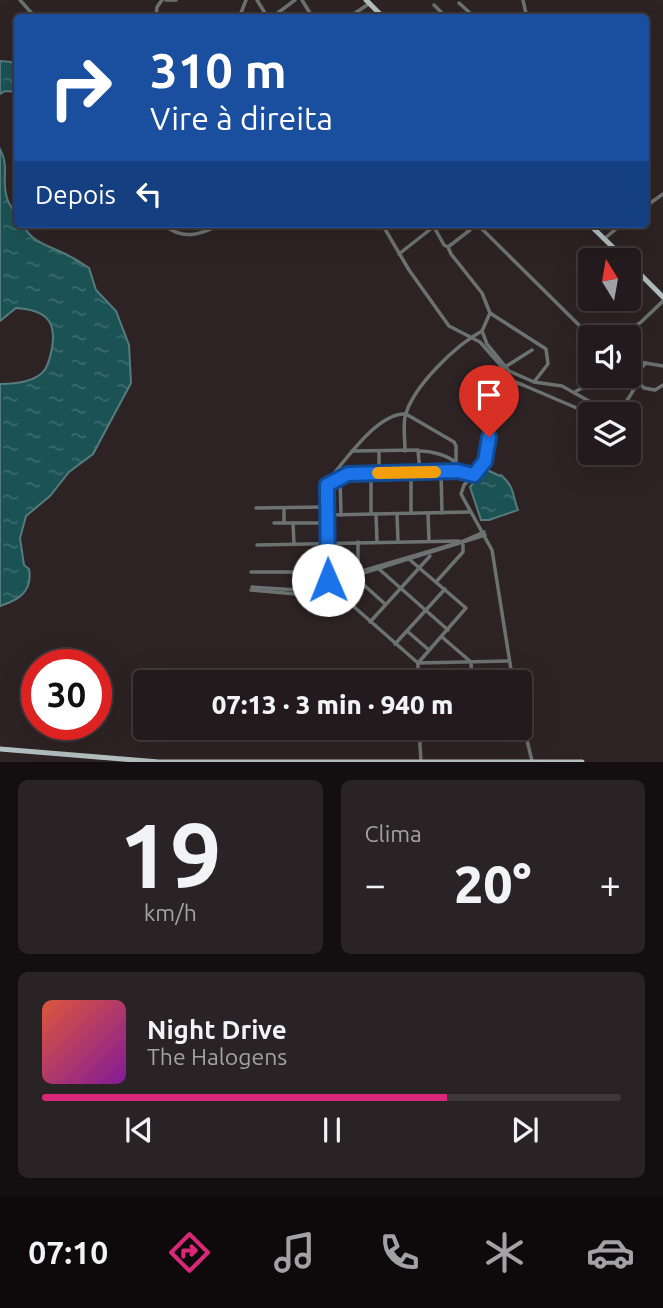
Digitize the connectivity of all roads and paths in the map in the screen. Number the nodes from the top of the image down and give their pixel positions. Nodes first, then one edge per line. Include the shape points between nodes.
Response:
1 (20, 0) edge
2 (164, 0) edge
3 (176, 0) edge
4 (295, 0) edge
5 (368, 2) edge
6 (459, 3) dead end
7 (434, 5) dead end
8 (32, 14) edge
9 (275, 14) edge
10 (353, 14) edge
11 (442, 14) edge
12 (470, 14) edge
13 (169, 228) edge
14 (212, 228) edge
15 (384, 228) edge
16 (431, 228) edge
17 (436, 228) edge
18 (472, 228) edge
19 (479, 228) edge
20 (593, 228) edge
21 (617, 228) edge
22 (604, 239) junction
23 (448, 247) junction
24 (613, 248) edge
25 (399, 254) junction
26 (641, 276) edge
27 (663, 299) edge
28 (490, 313) junction
29 (580, 325) edge
30 (636, 325) edge
31 (482, 331) junction
32 (471, 337) junction
33 (532, 350) dead end
34 (641, 362) edge
35 (646, 363) junction
36 (663, 366) edge
37 (504, 367) junction
38 (641, 368) edge
39 (534, 382) junction
40 (505, 383) junction
41 (641, 385) edge
42 (663, 385) edge
43 (587, 388) edge
44 (574, 391) junction
45 (592, 402) edge
46 (578, 409) edge
47 (406, 414) junction
48 (405, 450) junction
49 (352, 451) junction
50 (379, 451) junction
51 (420, 451) junction
52 (456, 463) junction
53 (457, 471) junction
54 (411, 472) junction
55 (419, 472) junction
56 (441, 472) junction
57 (371, 473) junction
58 (379, 473) junction
59 (474, 475) junction
60 (340, 476) junction
61 (326, 484) junction
62 (324, 507) junction
63 (256, 508) dead end
64 (284, 508) junction
65 (470, 512) junction
66 (411, 513) junction
67 (428, 513) junction
68 (442, 513) junction
69 (374, 514) junction
70 (397, 514) junction
71 (328, 515) junction
72 (341, 515) junction
73 (274, 523) dead end
74 (284, 523) junction
75 (293, 523) junction
76 (323, 523) junction
77 (485, 534) junction
78 (398, 541) junction
79 (429, 541) junction
80 (358, 542) junction
81 (377, 542) junction
82 (326, 543) junction
83 (462, 543) junction
84 (293, 544) junction
85 (257, 545) dead end
86 (432, 553) junction
87 (410, 560) junction
88 (419, 567) junction
89 (379, 569) junction
90 (251, 572) dead end
91 (324, 572) junction
92 (358, 572) junction
93 (354, 576) junction
94 (327, 582) junction
95 (436, 582) junction
96 (252, 588) dead end
97 (400, 588) junction
98 (445, 589) junction
99 (385, 604) junction
100 (425, 610) junction
101 (370, 622) junction
102 (448, 630) junction
103 (407, 631) junction
104 (442, 637) junction
105 (395, 644) junction
106 (430, 651) junction
107 (508, 661) junction
108 (471, 662) junction
109 (418, 663) junction
110 (418, 670) edge
111 (471, 670) edge
112 (510, 670) edge
113 (420, 740) edge
114 (527, 740) edge
115 (0, 749) edge
116 (532, 761) edge
117 (541, 761) edge
118 (421, 762) edge
119 (582, 762) edge

1 - 8 street
2 - 3 street
4 - 9 street
5 - 10 street
6 - 12 street
7 - 11 street
13 - 14 street via 195,235
15 - 25 street
16 - 25 street
17 - 23 street
18 - 23 street
19 - 29 street
20 - 22 main road
21 - 22 street
22 - 24 main road
23 - 28 street via 482,293
25 - 32 street via 449,326
26 - 27 main road
27 - 30 street
28 - 31 street
28 - 39 street via 546,349 548,363
31 - 32 street
31 - 37 street
32 - 37 street
32 - 47 street via 426,380
33 - 37 street
34 - 35 street
35 - 36 street
35 - 38 street
37 - 39 street
37 - 40 street
39 - 44 street
40 - 46 street via 515,382
40 - 59 street via 485,461
41 - 42 street via 650,390
43 - 44 street
44 - 45 street
47 - 48 street
47 - 49 street via 372,428
47 - 52 street via 454,442
48 - 50 street
48 - 51 street
49 - 50 street
49 - 61 street
50 - 58 street
51 - 52 street
51 - 55 street
52 - 53 street
53 - 56 street
53 - 59 street
54 - 55 street
54 - 58 street
54 - 66 street
55 - 56 street
56 - 68 street
57 - 58 street
57 - 60 street
57 - 69 street
59 - 65 street via 461,494
60 - 61 street
60 - 72 street
61 - 62 street
61 - 71 street
62 - 64 street
62 - 76 street
63 - 64 street
64 - 74 street
65 - 68 street
65 - 77 street
66 - 67 street
66 - 70 street
67 - 68 street
67 - 79 street
69 - 70 street
69 - 72 street
69 - 81 street
70 - 78 street
71 - 72 street
71 - 82 street
73 - 74 street
74 - 75 street
75 - 76 street
75 - 84 street
76 - 82 street
77 - 83 street
77 - 107 street via 497,575
78 - 79 street
78 - 81 street
79 - 83 street
80 - 81 street
80 - 82 street
80 - 92 street
82 - 84 street
82 - 91 street
82 - 94 street
83 - 86 street
83 - 92 street
83 - 95 street via 463,552
84 - 85 street
86 - 87 street
86 - 88 street
87 - 88 street
87 - 89 street
88 - 95 street
88 - 97 street
89 - 93 street
89 - 97 street
90 - 91 street
91 - 94 street
92 - 94 street
93 - 94 street
93 - 99 street
94 - 96 street via 292,594
94 - 101 street
95 - 98 street
97 - 99 street
97 - 100 street
98 - 100 street
98 - 102 street via 466,608
99 - 101 street
100 - 102 street
100 - 103 street
101 - 105 street
102 - 104 street
103 - 105 street
103 - 106 street
104 - 106 street
104 - 108 street
105 - 109 street
106 - 109 street
107 - 108 street
107 - 112 street
108 - 109 street
108 - 111 street
109 - 110 street
113 - 118 street
114 - 116 street
115 - 118 main road via 159,762
116 - 117 main road
116 - 118 main road
117 - 119 main road

